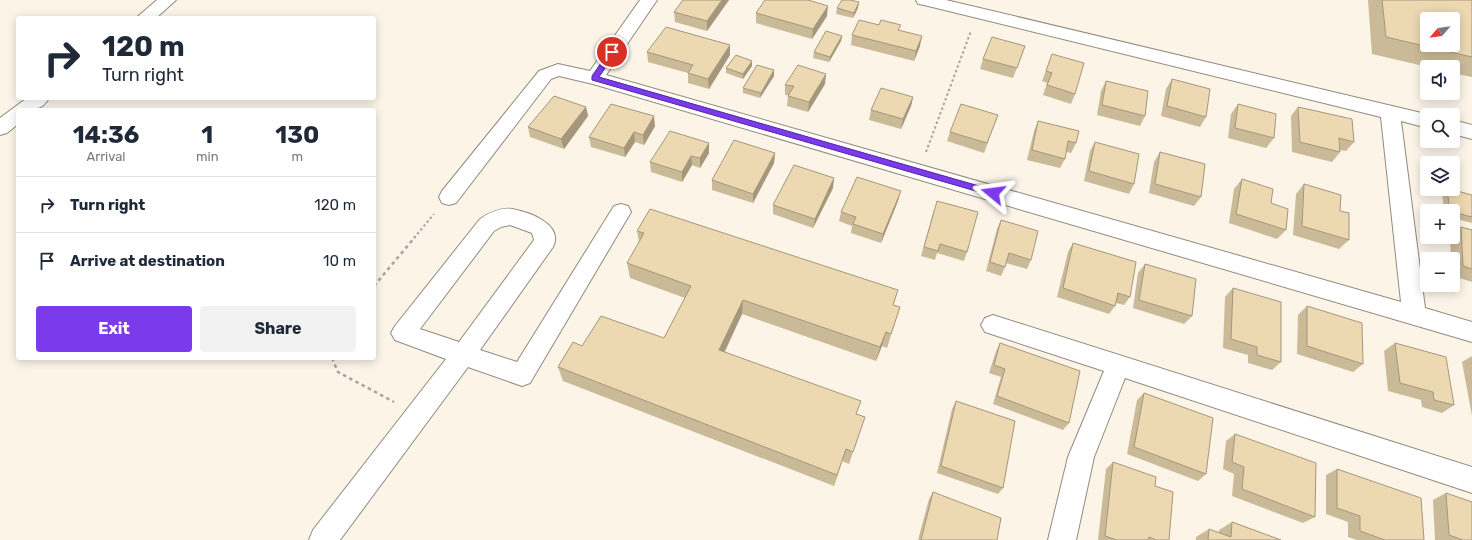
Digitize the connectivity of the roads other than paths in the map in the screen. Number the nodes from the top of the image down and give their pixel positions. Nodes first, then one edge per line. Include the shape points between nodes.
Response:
1 (168, 0) edge
2 (649, 0) edge
3 (924, 0) edge
4 (148, 16) edge
5 (594, 78) junction
6 (37, 100) edge
7 (27, 108) edge
8 (1390, 112) junction
9 (16, 116) edge
10 (1420, 119) edge
11 (0, 128) edge
12 (1460, 129) edge
13 (1472, 132) edge
14 (449, 197) road end
15 (621, 212) dead end
16 (1414, 315) junction
17 (993, 325) dead end
18 (1472, 332) edge
19 (464, 354) junction
20 (1118, 365) junction
21 (1472, 480) edge
22 (323, 540) edge
23 (1062, 540) edge

1 - 4 street
2 - 5 street
3 - 8 street
5 - 14 street via 558,70 545,75
5 - 16 street
6 - 7 street
8 - 10 street
8 - 16 street
9 - 11 street
12 - 13 street
15 - 19 street via 522,374
16 - 18 street
17 - 20 street
19 - 19 street via 545,241 539,227 511,217 496,219 488,225 403,333
19 - 22 street
20 - 21 street
20 - 23 street via 1081,457

